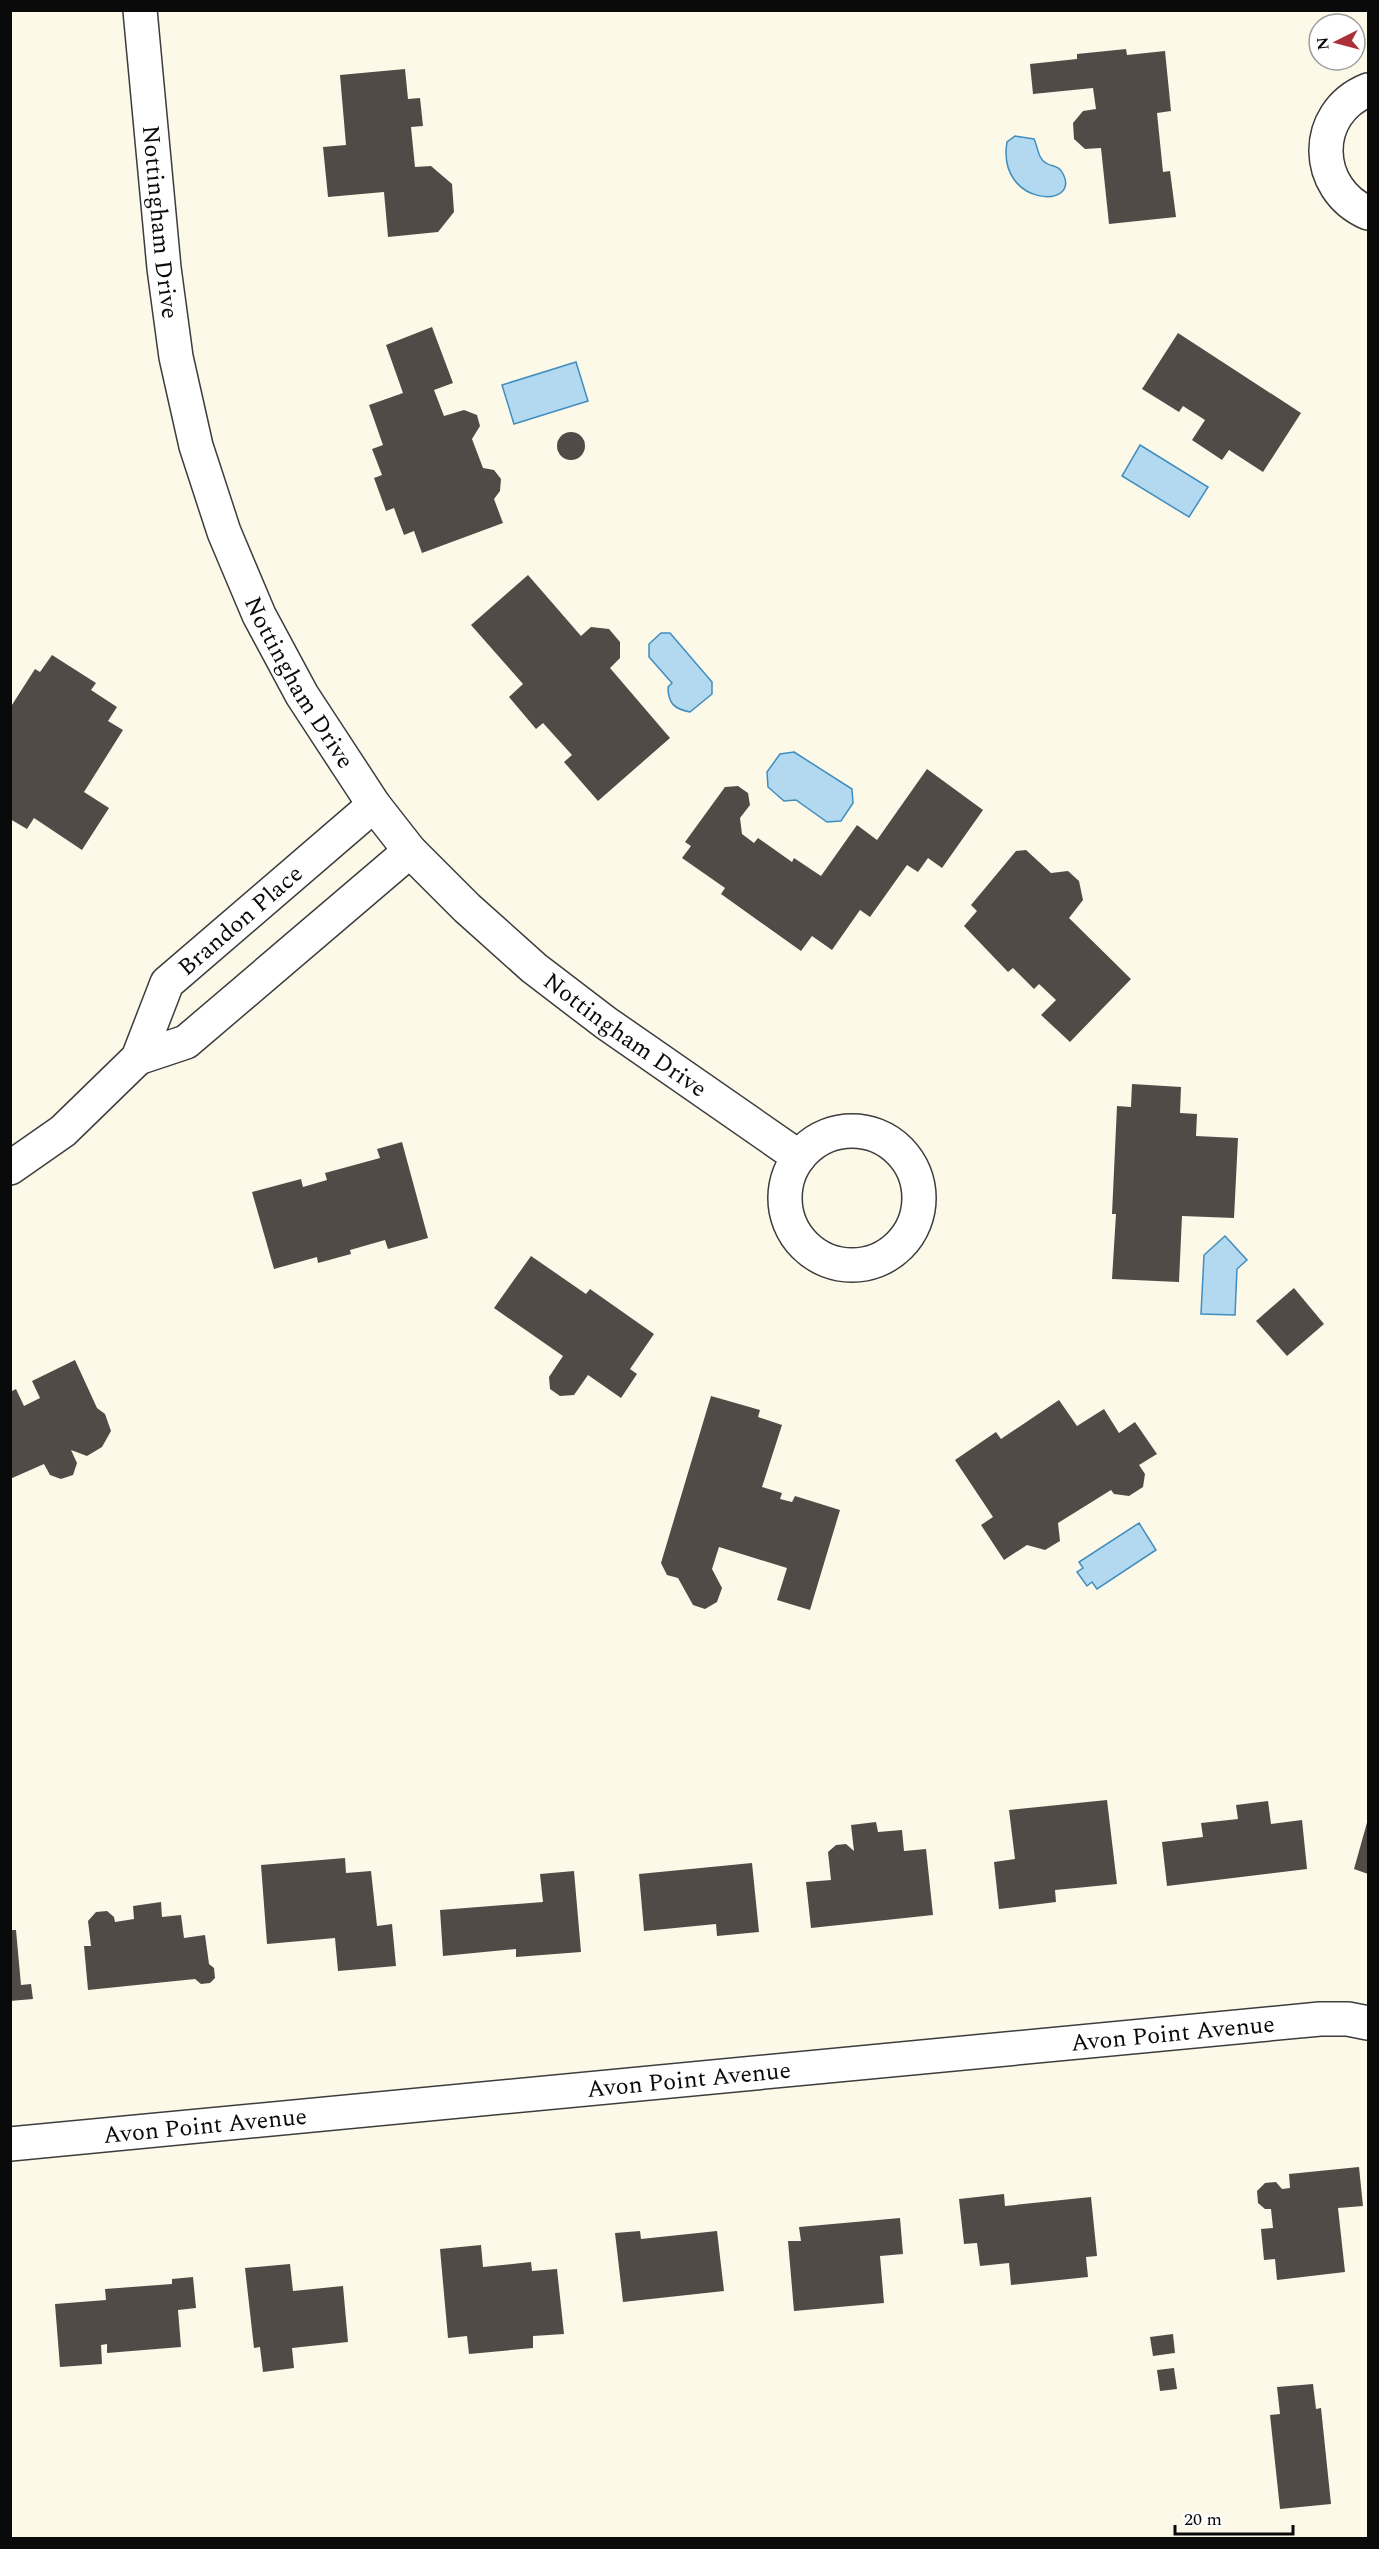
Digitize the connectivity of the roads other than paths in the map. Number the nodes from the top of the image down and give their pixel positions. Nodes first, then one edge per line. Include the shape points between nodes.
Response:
1 (140, 10) edge
2 (1368, 90) edge
3 (1368, 213) edge
4 (374, 805) junction
5 (410, 851) junction
6 (138, 1058) junction
7 (799, 1157) junction
8 (10, 1168) edge
9 (1368, 2023) edge
10 (10, 2144) edge

1 - 4 street, Nottingham Drive via 164,268 176,357 196,446 224,532 259,615 302,695
2 - 3 street via 1354,97 1336,116 1326,150 1328,168 1340,192
4 - 5 street, Nottingham Drive
4 - 6 street, Brandon Place via 166,983
5 - 6 street, Brandon Place via 186,1042
5 - 7 street, Nottingham Drive via 534,968
6 - 8 street, Brandon Place via 63,1131
7 - 7 street via 787,1181 785,1208 795,1233 813,1253 838,1263 865,1263 890,1253 908,1233 918,1208 917,1188 911,1168 895,1147 871,1134 844,1131 819,1139
9 - 10 street, Avon Point Avenue via 1320,2019

